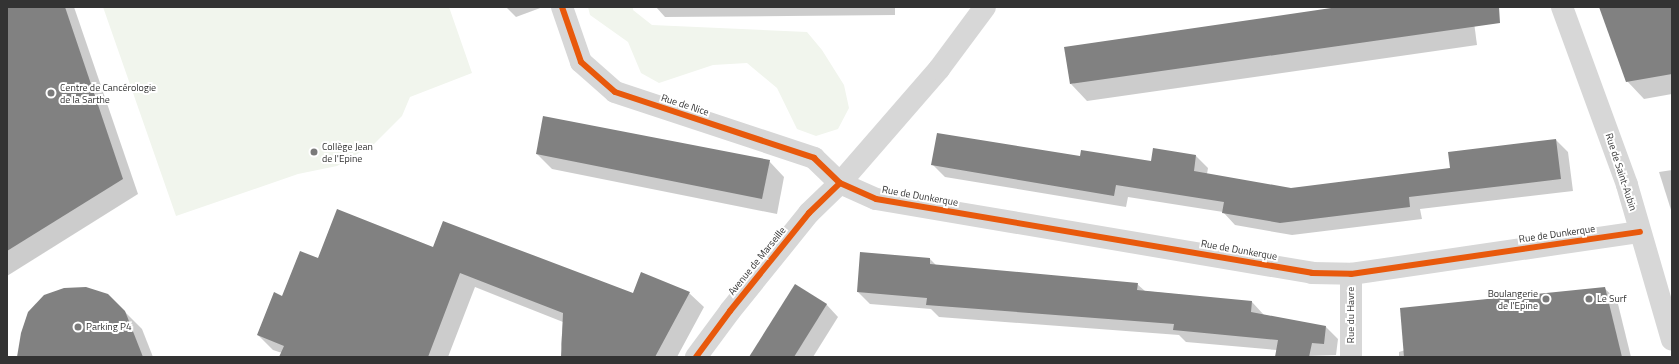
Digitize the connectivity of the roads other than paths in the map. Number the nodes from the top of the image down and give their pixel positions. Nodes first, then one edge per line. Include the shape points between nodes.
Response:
1 (562, 7) edge
2 (985, 7) edge
3 (1562, 7) edge
4 (840, 183) junction
5 (1640, 232) junction
6 (1351, 274) junction
7 (1672, 340) edge
8 (696, 357) edge
9 (1351, 357) edge

1 - 4 street, Rue de Nice via 581,62 615,92 814,158
2 - 4 street, Avenue de Marseille via 939,69
3 - 5 street, Rue de Saint-Aubin via 1627,185
4 - 6 street, Rue de Dunkerque via 876,199 1312,272
4 - 8 street, Avenue de Marseille via 809,213
5 - 6 street, Rue de Dunkerque
5 - 7 street, Rue de Saint-Aubin
6 - 9 street, Rue du Havre

